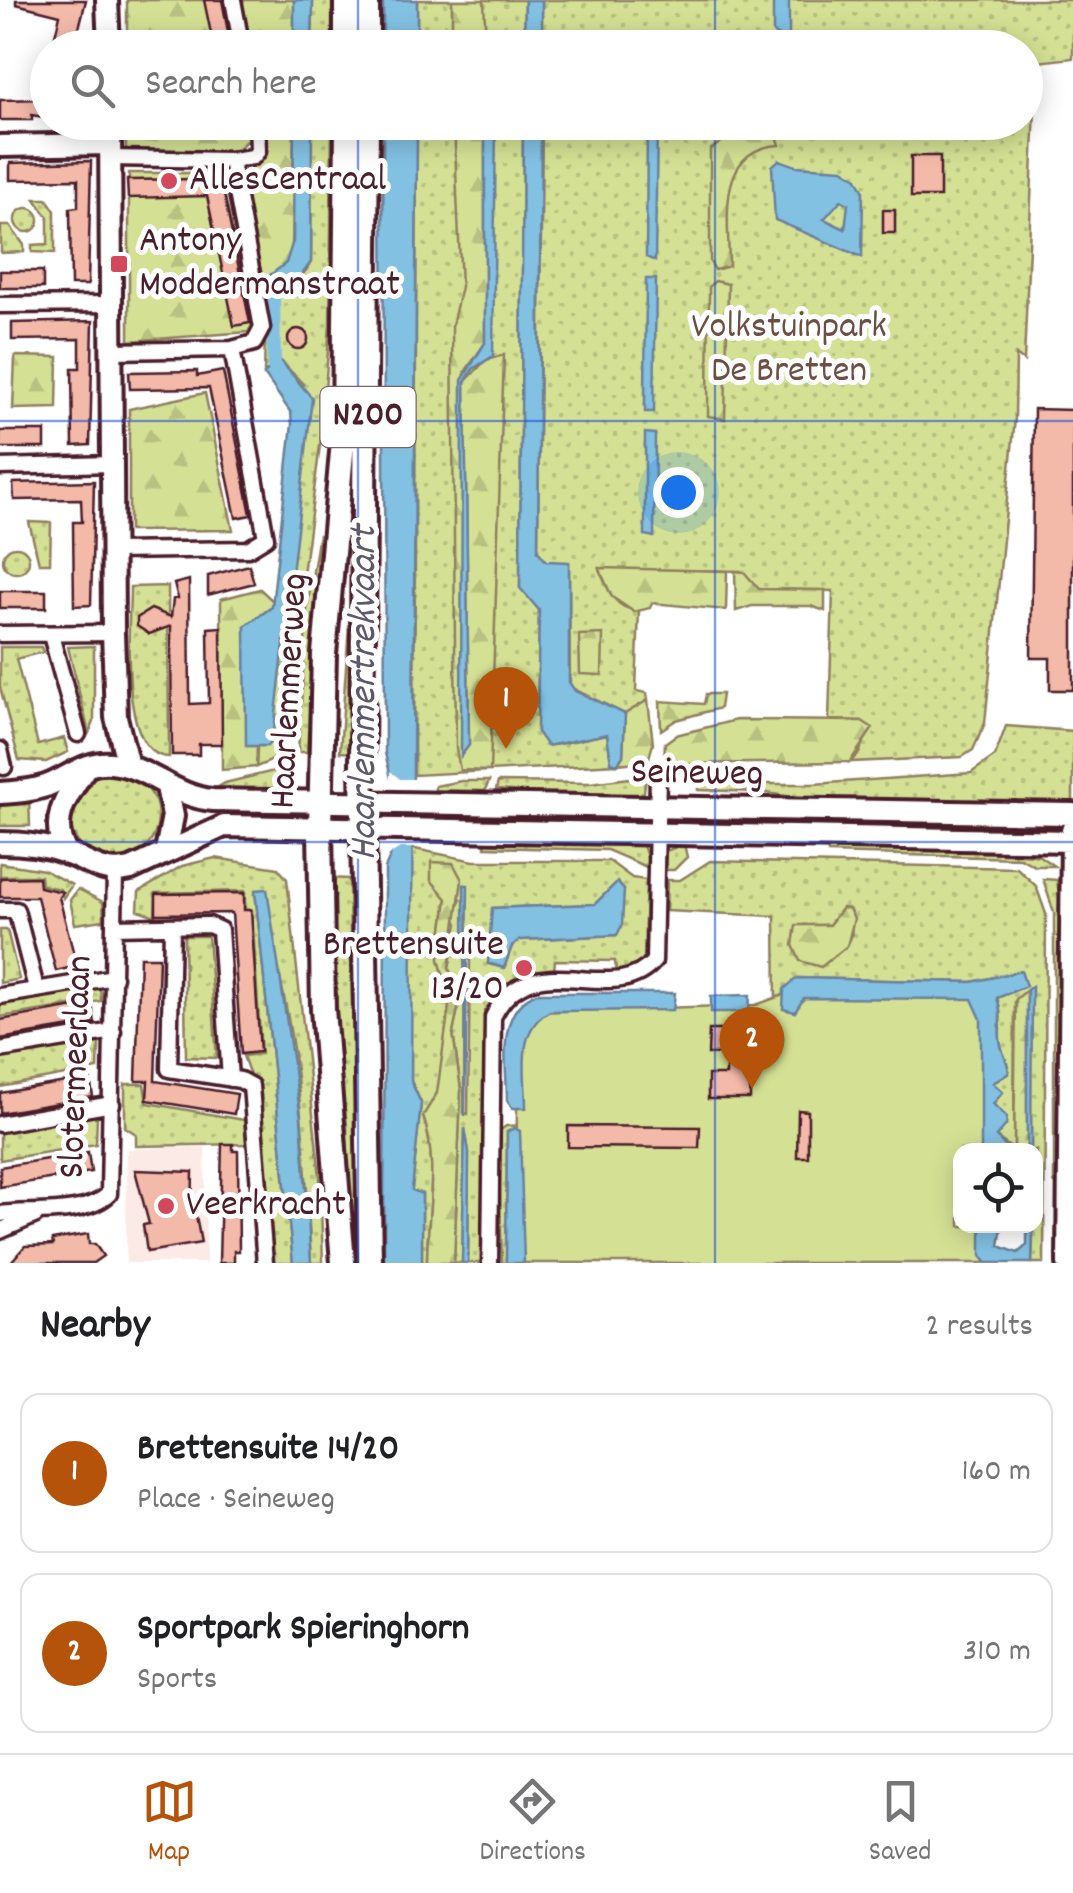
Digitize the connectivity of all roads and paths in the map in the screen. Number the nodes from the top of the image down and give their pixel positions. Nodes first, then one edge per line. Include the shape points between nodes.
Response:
1 (107, 0) edge
2 (233, 0) edge
3 (346, 0) edge
4 (367, 0) edge
5 (108, 30) edge
6 (239, 30) edge
7 (346, 30) edge
8 (367, 30) edge
9 (110, 140) edge
10 (258, 140) edge
11 (347, 140) edge
12 (368, 140) edge
13 (0, 146) edge
14 (110, 151) junction
15 (231, 160) junction
16 (0, 304) edge
17 (111, 304) junction
18 (232, 350) junction
19 (111, 352) junction
20 (112, 464) junction
21 (0, 467) edge
22 (113, 551) junction
23 (114, 633) junction
24 (0, 634) edge
25 (51, 634) junction
26 (116, 716) junction
27 (78, 734) dead end
28 (0, 750) edge
29 (94, 764) junction
30 (128, 766) junction
31 (4, 767) dead end
32 (658, 776) dead end
33 (167, 787) junction
34 (0, 793) edge
35 (320, 800) junction
36 (362, 803) junction
37 (658, 809) junction
38 (320, 828) junction
39 (362, 829) junction
40 (1072, 829) edge
41 (657, 836) junction
42 (0, 843) edge
43 (166, 851) junction
44 (67, 854) junction
45 (115, 872) junction
46 (0, 910) edge
47 (172, 926) junction
48 (114, 927) junction
49 (114, 977) junction
50 (36, 988) junction
51 (0, 996) edge
52 (113, 1031) junction
53 (0, 1050) edge
54 (230, 1079) junction
55 (112, 1104) junction
56 (0, 1124) edge
57 (42, 1212) junction
58 (0, 1214) edge
59 (0, 1230) edge
60 (265, 1263) edge
61 (343, 1263) edge
62 (370, 1263) edge
63 (490, 1263) edge
64 (1068, 1263) edge

1 - 5 main road
2 - 6 street
3 - 7 main road
4 - 8 main road
9 - 14 main road
10 - 15 street via 253,157
11 - 35 main road, Haarlemmerweg / N200 via 345,399 324,654
12 - 36 main road, Haarlemmerweg / N200
13 - 14 main road
14 - 15 street
14 - 17 main road
15 - 18 street via 262,320 254,343
16 - 17 street
17 - 19 main road
18 - 19 street
18 - 22 street via 266,538 248,548
19 - 20 main road
20 - 21 street
20 - 22 main road
22 - 23 main road
23 - 25 street
23 - 26 main road
24 - 25 street
25 - 27 street
26 - 29 main road
26 - 30 main road
28 - 31 street
29 - 30 main road
29 - 34 main road via 44,786
29 - 44 main road via 58,819
30 - 33 main road
32 - 37 street
33 - 35 main road, Seineweg via 203,799
33 - 43 main road via 173,816
35 - 36 main road, Seineweg
35 - 38 main road, Haarlemmerweg / N200
36 - 37 main road, Seineweg
36 - 39 main road, Haarlemmerweg / N200
37 - 40 main road, Seineweg
37 - 41 street
38 - 39 main road, Seineweg
38 - 43 main road, Seineweg via 224,826
38 - 61 main road, Haarlemmerweg / N200 via 323,1010
39 - 41 main road, Seineweg
39 - 62 main road, Haarlemmerweg / N200
40 - 41 main road, Seineweg
40 - 64 main road
41 - 63 street, Seineweg via 654,961 643,974 528,981 502,999 493,1016
42 - 44 main road
43 - 45 main road
44 - 45 main road
45 - 48 street, Slotermeerlaan
46 - 50 street via 16,910
47 - 48 street
47 - 54 street via 215,926 222,935
47 - 54 street via 169,1069
48 - 49 street, Slotermeerlaan
49 - 50 street
49 - 52 street, Slotermeerlaan
50 - 51 street
52 - 53 street
52 - 55 street, Slotermeerlaan
54 - 60 street via 251,1086
55 - 56 street
55 - 57 street, Slotermeerlaan via 109,1194
57 - 58 street, Slotermeerlaan
57 - 59 street, Slotermeerlaan

